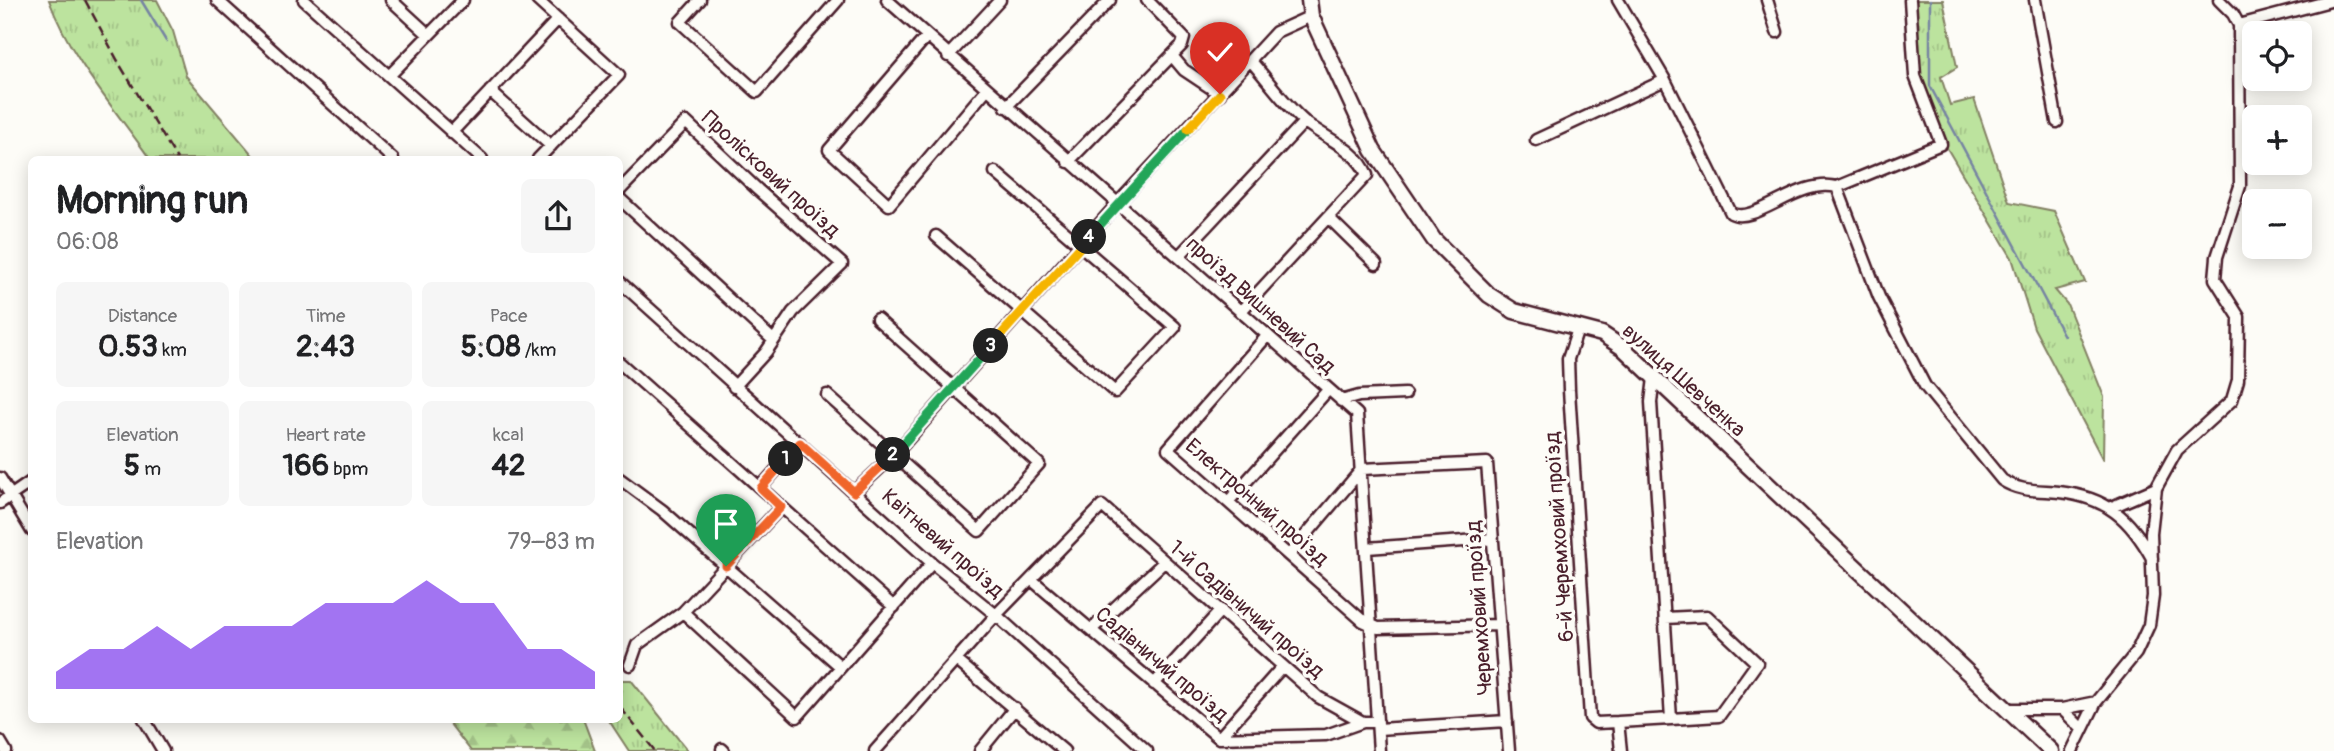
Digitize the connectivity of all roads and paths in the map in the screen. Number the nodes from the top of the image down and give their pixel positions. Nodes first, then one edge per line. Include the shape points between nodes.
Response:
1 (217, 0) edge
2 (304, 0) edge
3 (391, 0) edge
4 (463, 0) edge
5 (537, 0) edge
6 (700, 0) edge
7 (838, 0) edge
8 (1000, 0) edge
9 (1110, 0) edge
10 (1147, 0) edge
11 (1308, 0) edge
12 (1618, 0) edge
13 (1767, 0) edge
14 (1910, 0) edge
15 (2035, 0) edge
16 (2219, 0) edge
17 (2334, 0) edge
18 (888, 1) edge
19 (1311, 16) junction
20 (558, 19) junction
21 (2239, 25) junction
22 (1777, 32) dead end
23 (429, 35) junction
24 (927, 36) junction
25 (948, 55) junction
26 (1173, 57) junction
27 (1250, 60) junction
28 (389, 76) junction
29 (1665, 80) junction
30 (986, 90) junction
31 (490, 91) junction
32 (1220, 94) junction
33 (1006, 107) junction
34 (1304, 122) junction
35 (2057, 122) dead end
36 (451, 132) junction
37 (1536, 140) dead end
38 (551, 146) junction
39 (390, 156) edge
40 (479, 156) edge
41 (541, 156) edge
42 (1068, 162) junction
43 (995, 172) dead end
44 (623, 187) edge
45 (1837, 187) junction
46 (623, 202) edge
47 (1118, 203) junction
48 (1328, 217) junction
49 (936, 236) dead end
50 (1081, 247) junction
51 (1179, 257) junction
52 (1376, 264) dead end
53 (623, 285) edge
54 (1024, 310) junction
55 (1241, 311) junction
56 (877, 319) dead end
57 (1579, 326) junction
58 (1267, 336) junction
59 (772, 339) junction
60 (623, 366) edge
61 (1654, 378) junction
62 (734, 387) junction
63 (955, 387) junction
64 (1328, 390) junction
65 (1405, 394) dead end
66 (827, 395) dead end
67 (1340, 401) junction
68 (800, 443) junction
69 (894, 455) junction
70 (1362, 469) junction
71 (0, 478) edge
72 (623, 481) edge
73 (28, 484) edge
74 (761, 488) junction
75 (2156, 488) junction
76 (854, 492) junction
77 (10, 496) junction
78 (1228, 502) junction
79 (0, 503) edge
80 (781, 507) junction
81 (2112, 507) junction
82 (28, 525) edge
83 (1492, 539) junction
84 (1367, 548) junction
85 (1289, 555) junction
86 (2152, 558) junction
87 (1164, 562) junction
88 (932, 563) junction
89 (726, 566) junction
90 (1032, 580) junction
91 (894, 607) junction
92 (1221, 610) junction
93 (682, 612) junction
94 (996, 615) junction
95 (1665, 618) junction
96 (1372, 625) junction
97 (1500, 625) junction
98 (1092, 629) junction
99 (956, 660) junction
100 (630, 665) dead end
101 (1283, 666) junction
102 (841, 667) junction
103 (1154, 684) junction
104 (2096, 702) junction
105 (1015, 708) junction
106 (2008, 709) junction
107 (2062, 709) junction
108 (1671, 719) junction
109 (1507, 721) junction
110 (1363, 722) junction
111 (1618, 722) junction
112 (146, 723) edge
113 (1378, 725) junction
114 (2081, 728) junction
115 (1219, 738) junction
116 (0, 741) edge
117 (6, 751) edge
118 (163, 751) edge
119 (874, 751) edge
120 (980, 751) edge
121 (1064, 751) edge
122 (1147, 751) edge
123 (1380, 751) edge
124 (1509, 751) edge
125 (1621, 751) edge
126 (2051, 751) edge
127 (2072, 751) edge

1 - 39 street
2 - 28 street
3 - 23 street
4 - 23 street
5 - 20 street
6 - 7 street via 680,22 757,92
8 - 25 street
9 - 33 street
10 - 26 street via 1184,38
11 - 19 street, вулиця Шевченка
12 - 29 street
13 - 22 street
14 - 45 street via 1915,76 1941,144
15 - 35 street
16 - 21 street
17 - 21 street
18 - 24 street, проїзд Вишневий Сад
19 - 27 street via 1276,32
19 - 57 street, вулиця Шевченка via 1373,150 1434,240 1489,295 1514,311
20 - 31 street
20 - 38 street via 619,75
21 - 75 street via 2240,186 2217,257 2215,278 2239,317 2238,380 2232,400 2178,450
23 - 28 street
24 - 25 street, проїзд Вишневий Сад
24 - 30 street via 829,150 889,205
25 - 30 street, проїзд Вишневий Сад
26 - 32 street
26 - 42 street
27 - 32 street
27 - 34 street
28 - 36 street
29 - 37 street
29 - 45 street via 1731,214 1746,216 1814,184
30 - 33 street, проїзд Вишневий Сад
31 - 36 street
31 - 38 street
32 - 47 street
33 - 42 street, проїзд Вишневий Сад
34 - 48 street via 1346,149 1367,175
34 - 51 street
36 - 40 street
38 - 41 street
42 - 47 street, проїзд Вишневий Сад
43 - 50 street
44 - 59 street, Пролісковий проїзд via 686,122 842,264
45 - 81 street via 1879,297 1925,386 2002,480 2014,488 2062,492
46 - 59 street
47 - 50 street
47 - 51 street, проїзд Вишневий Сад
48 - 52 street
48 - 55 street
49 - 54 street
50 - 54 street
50 - 54 street via 1175,327 1115,391
51 - 55 street, проїзд Вишневий Сад
53 - 62 street, Квітневий проїзд
54 - 63 street
55 - 58 street, проїзд Вишневий Сад
56 - 63 street
57 - 61 street, вулиця Шевченка via 1623,348
57 - 111 street, 6-й Черемховий проїзд via 1569,359 1569,390 1590,719
58 - 64 street, проїзд Вишневий Сад
58 - 78 street, Електронний проїзд via 1168,449
59 - 62 street, Пролісковий проїзд
60 - 74 street
61 - 95 street via 1651,402
61 - 106 street, вулиця Шевченка
62 - 68 street, Квітневий проїзд
63 - 69 street
63 - 69 street via 1039,464 979,531
64 - 67 street, проїзд Вишневий Сад
64 - 78 street
65 - 67 street
66 - 69 street
67 - 70 street, проїзд Вишневий Сад via 1357,414
68 - 74 street
68 - 76 street, Квітневий проїзд
69 - 76 street
70 - 83 street, Черемховий проїзд via 1487,463
70 - 84 street, проїзд Вишневий Сад
70 - 85 street
71 - 77 street
72 - 89 street
73 - 77 street
74 - 80 street
75 - 81 street
75 - 86 street
76 - 88 street, Квітневий проїзд
77 - 79 street
77 - 82 street
78 - 85 street, Електронний проїзд
80 - 89 street
80 - 91 street
81 - 86 street via 2140,536
83 - 84 street
83 - 97 street, Черемховий проїзд
84 - 96 street, проїзд Вишневий Сад
85 - 96 street, Електронний проїзд
86 - 104 street via 2153,596 2147,633
87 - 90 street, 1-й Садівничий проїзд via 1102,506
87 - 92 street, 1-й Садівничий проїзд
87 - 98 street
88 - 91 street
88 - 94 street, Квітневий проїзд
89 - 93 street
89 - 102 street
90 - 94 street
90 - 98 street, Садівничий проїзд
91 - 102 street
92 - 101 street, 1-й Садівничий проїзд
92 - 103 street
93 - 100 street via 637,645
93 - 102 street via 797,717
94 - 99 street
94 - 122 street, Квітневий проїзд
95 - 108 street
95 - 108 street, 6-й Черемховий проїзд via 1707,616 1757,663 1719,716
96 - 97 street
96 - 113 street, проїзд Вишневий Сад
97 - 109 street, Черемховий проїзд
98 - 103 street, Садівничий проїзд
99 - 105 street
99 - 119 street
101 - 110 street, 1-й Садівничий проїзд via 1318,697
101 - 115 street
103 - 115 street, Садівничий проїзд
104 - 107 street
104 - 114 street
105 - 120 street
105 - 121 street
106 - 107 street
106 - 126 street, вулиця Шевченка
107 - 114 street
108 - 111 street, 6-й Черемховий проїзд
109 - 113 street, 1-й Садівничий проїзд
109 - 124 street, Черемховий проїзд
110 - 113 street, 1-й Садівничий проїзд
110 - 115 street, Садівничий проїзд via 1326,735
111 - 125 street
112 - 118 street
113 - 123 street, проїзд Вишневий Сад
114 - 127 street
116 - 117 street

